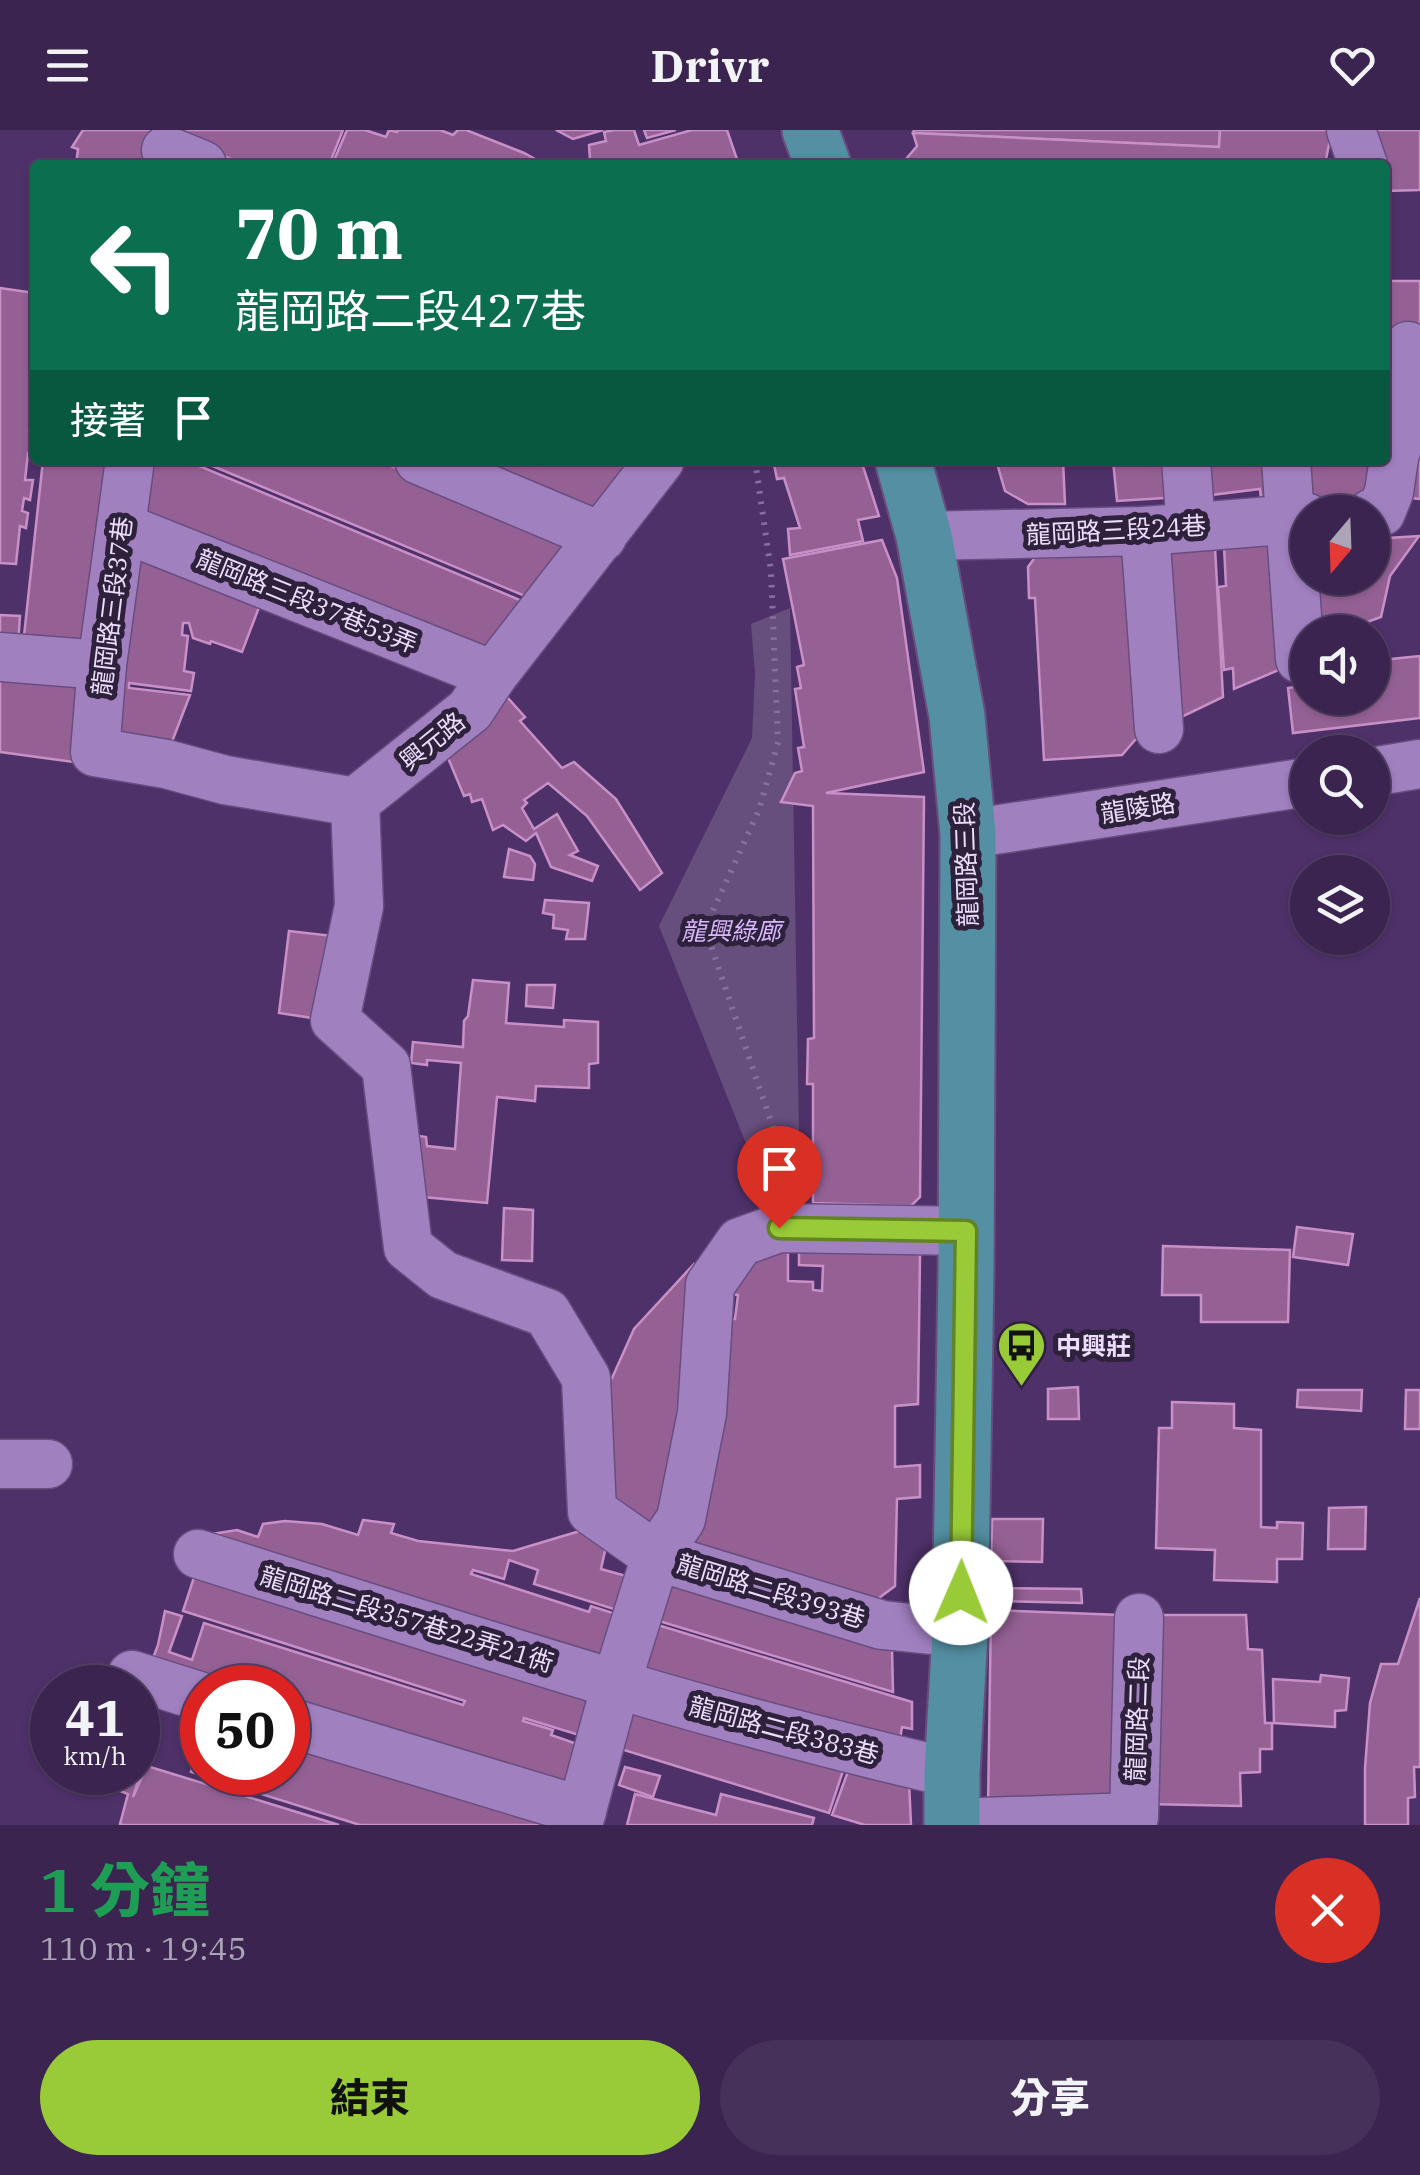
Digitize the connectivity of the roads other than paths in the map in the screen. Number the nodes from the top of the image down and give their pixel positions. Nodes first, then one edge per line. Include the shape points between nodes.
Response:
1 (810, 130) edge
2 (1350, 130) edge
3 (821, 160) edge
4 (1361, 160) edge
5 (1408, 346) dead end
6 (129, 465) edge
7 (431, 465) edge
8 (656, 465) edge
9 (905, 465) edge
10 (1185, 465) edge
11 (1287, 465) edge
12 (1294, 495) edge
13 (1387, 495) edge
14 (1290, 520) edge
15 (121, 527) junction
16 (1168, 529) junction
17 (924, 536) junction
18 (602, 537) junction
19 (0, 657) edge
20 (102, 665) junction
21 (493, 675) junction
22 (1159, 729) dead end
23 (1420, 764) edge
24 (1390, 769) edge
25 (1290, 785) edge
26 (356, 802) junction
27 (968, 834) junction
28 (966, 1252) junction
29 (0, 1464) edge
30 (48, 1464) dead end
31 (198, 1554) dead end
32 (656, 1556) junction
33 (1140, 1618) dead end
34 (960, 1633) junction
35 (616, 1684) junction
36 (310, 1729) edge
37 (952, 1807) edge
38 (580, 1818) edge

1 - 3 main road
2 - 4 street
5 - 13 street via 1404,422
6 - 15 street, 龍岡路三段37巷
7 - 18 street
8 - 18 street, 興元路
9 - 17 main road, 龍岡路三段
10 - 16 street
11 - 12 street
14 - 16 street, 龍岡路三段24巷
15 - 20 street, 龍岡路三段37巷
15 - 21 street, 龍岡路三段37巷53弄
16 - 17 street, 龍岡路三段24巷
16 - 22 street
17 - 27 main road, 龍岡路三段 via 958,716
18 - 21 street, 興元路
19 - 20 street
20 - 26 street, 龍岡路三段37巷 via 95,752
21 - 26 street, 興元路 via 470,710
23 - 24 street
25 - 27 street, 龍陵路
26 - 32 street, 龍岡路二段393巷 via 359,906 336,1020 386,1066 408,1247 443,1275 547,1312 586,1378 592,1512
27 - 28 main road, 龍岡路三段
28 - 32 street via 791,1228 740,1242 710,1285 702,1412 681,1519
28 - 34 main road, 龍岡路三段
29 - 30 street
31 - 35 street, 龍岡路二段357巷22弄21衖
32 - 34 street, 龍岡路二段393巷 via 882,1625
32 - 35 street
33 - 37 street, 龍岡路二段 via 1134,1817
34 - 37 main road, 龍岡路三段
35 - 37 street, 龍岡路二段383巷 via 842,1748
35 - 38 street
36 - 38 street

